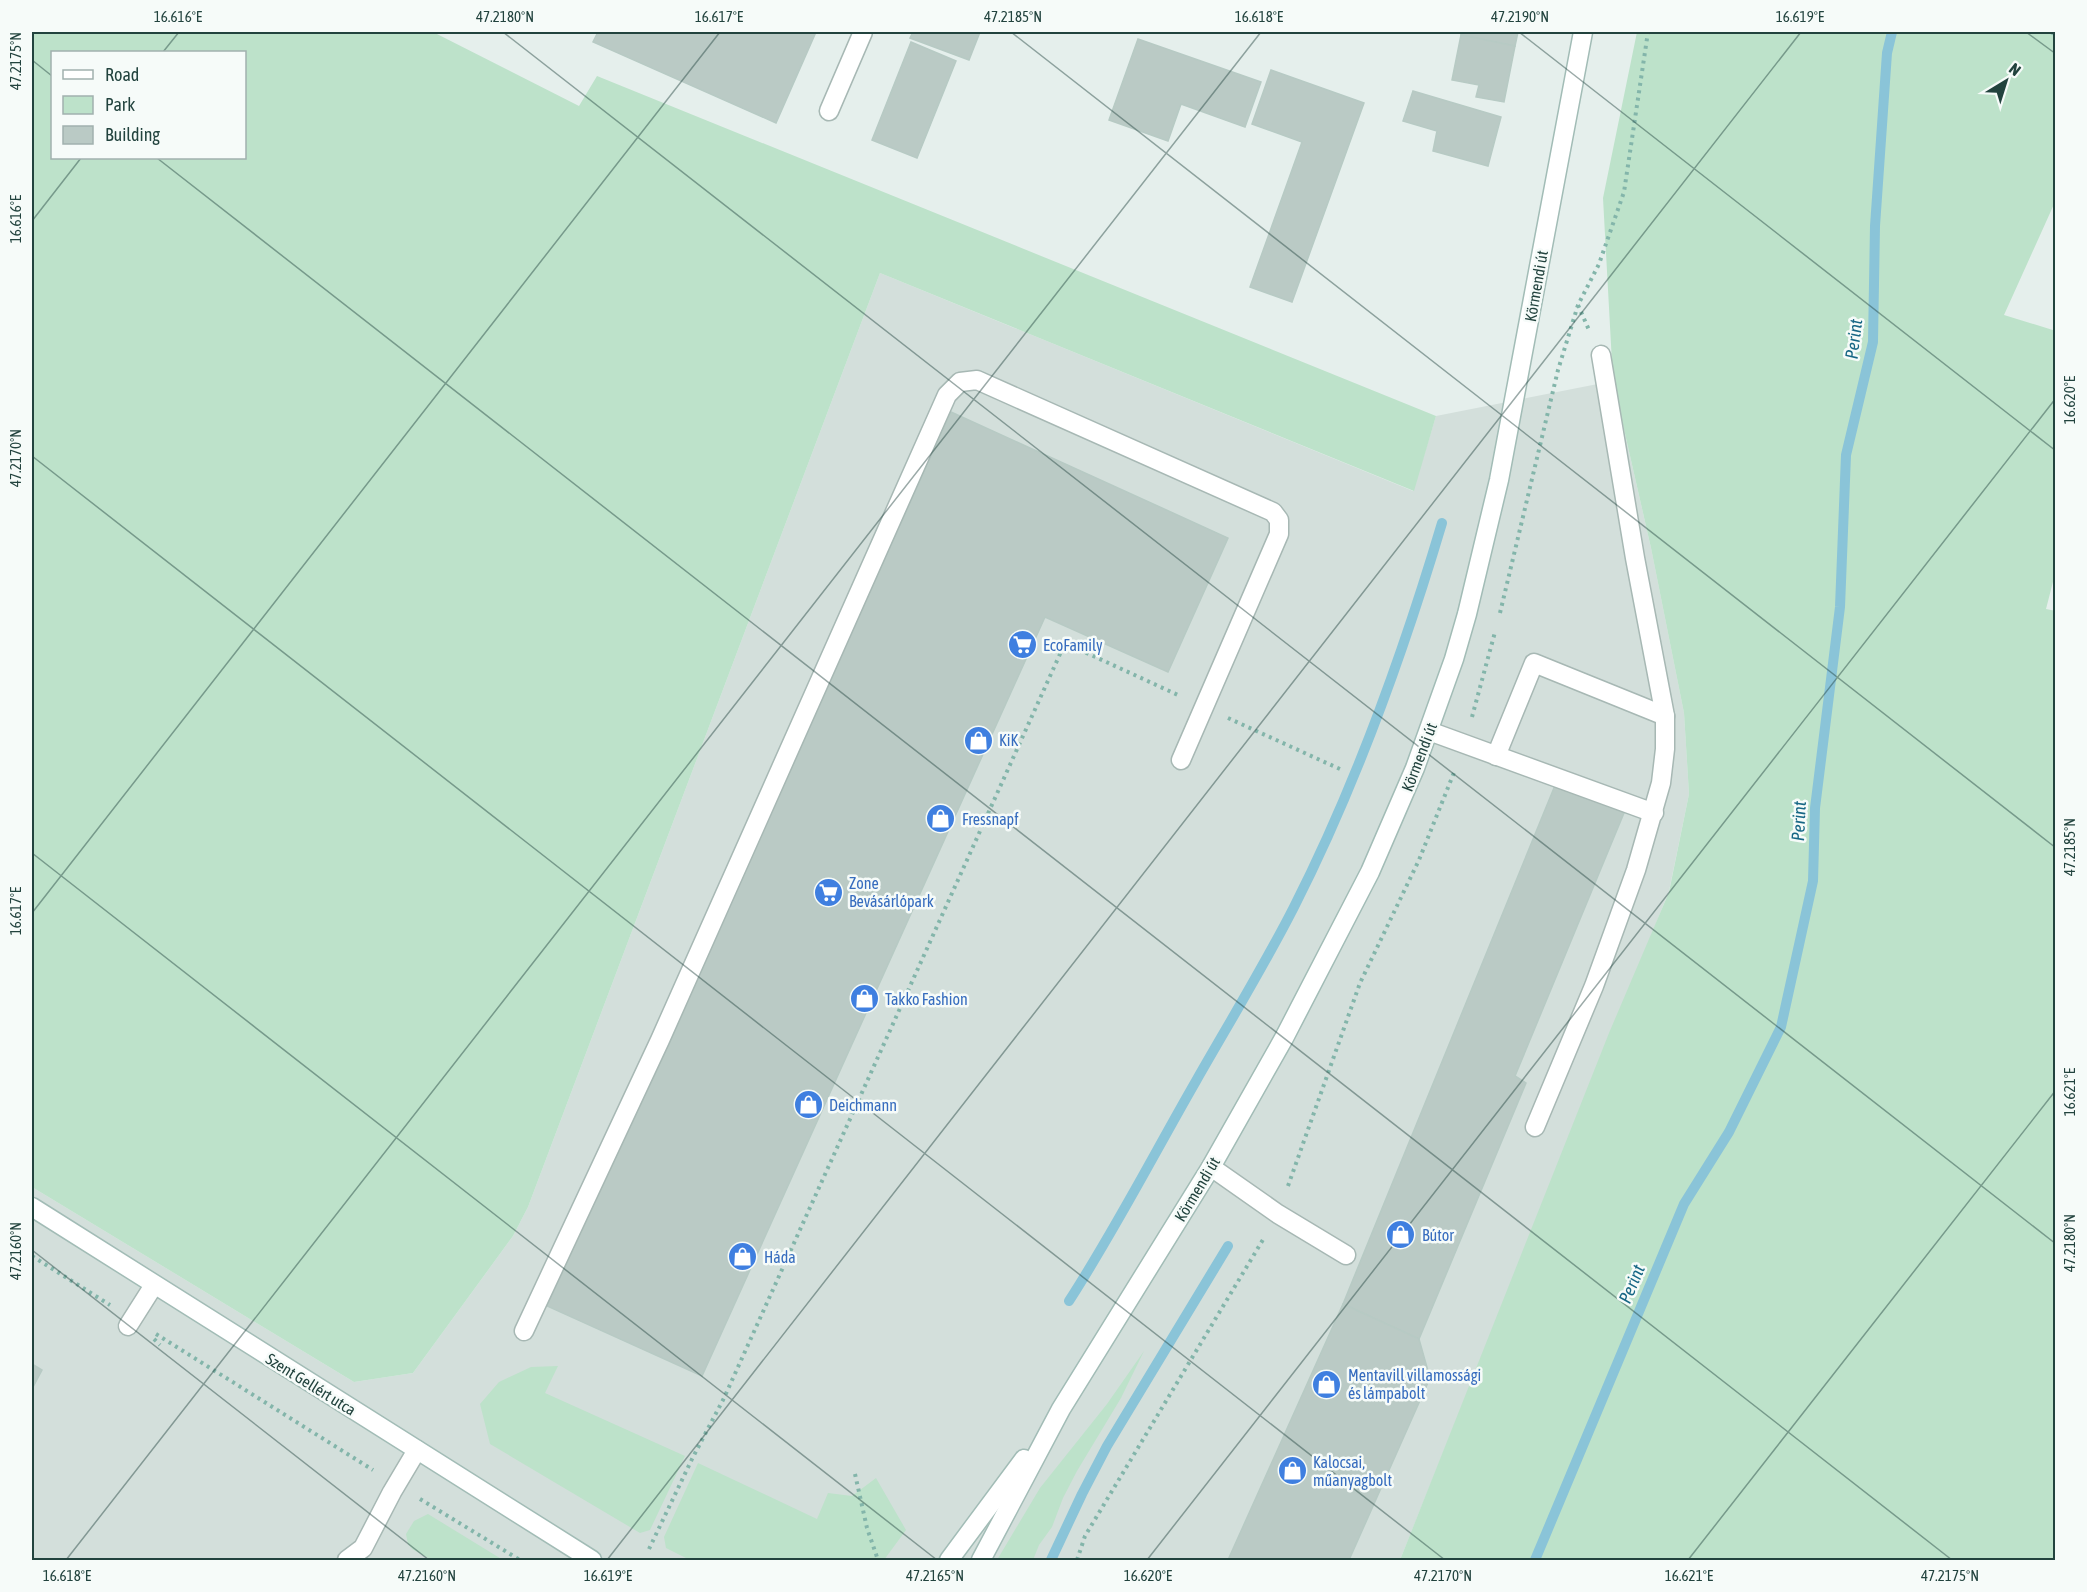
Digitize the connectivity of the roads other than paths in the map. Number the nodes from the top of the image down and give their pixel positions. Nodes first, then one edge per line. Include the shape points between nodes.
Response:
1 (863, 32) edge
2 (1583, 32) edge
3 (829, 111) dead end
4 (1601, 355) dead end
5 (1665, 716) junction
6 (1429, 732) junction
7 (1496, 756) junction
8 (1181, 760) dead end
9 (1654, 813) junction
10 (1535, 1127) dead end
11 (1210, 1167) junction
12 (32, 1207) edge
13 (1346, 1255) dead end
14 (154, 1285) junction
15 (130, 1322) road end
16 (524, 1332) dead end
17 (1061, 1409) junction
18 (417, 1450) junction
19 (347, 1560) edge
20 (592, 1560) edge
21 (950, 1560) edge
22 (981, 1560) edge

1 - 3 street
2 - 6 street, Körmendi út via 1499,480 1470,604
4 - 5 street
5 - 7 street via 1534,663
5 - 9 street via 1665,749
6 - 7 street
6 - 11 street, Körmendi út via 1365,883 1284,1038
7 - 9 street
8 - 16 street via 1279,534 1279,520 1273,512 977,380 960,382 946,395 665,1029
9 - 10 street via 1594,986
11 - 13 street
11 - 17 street, Körmendi út
12 - 14 street, Szent Gellért utca
14 - 15 street
14 - 18 street, Szent Gellért utca
17 - 21 street, Körmendi út
17 - 22 street, Körmendi út
18 - 19 street via 363,1548
18 - 20 street, Szent Gellért utca

